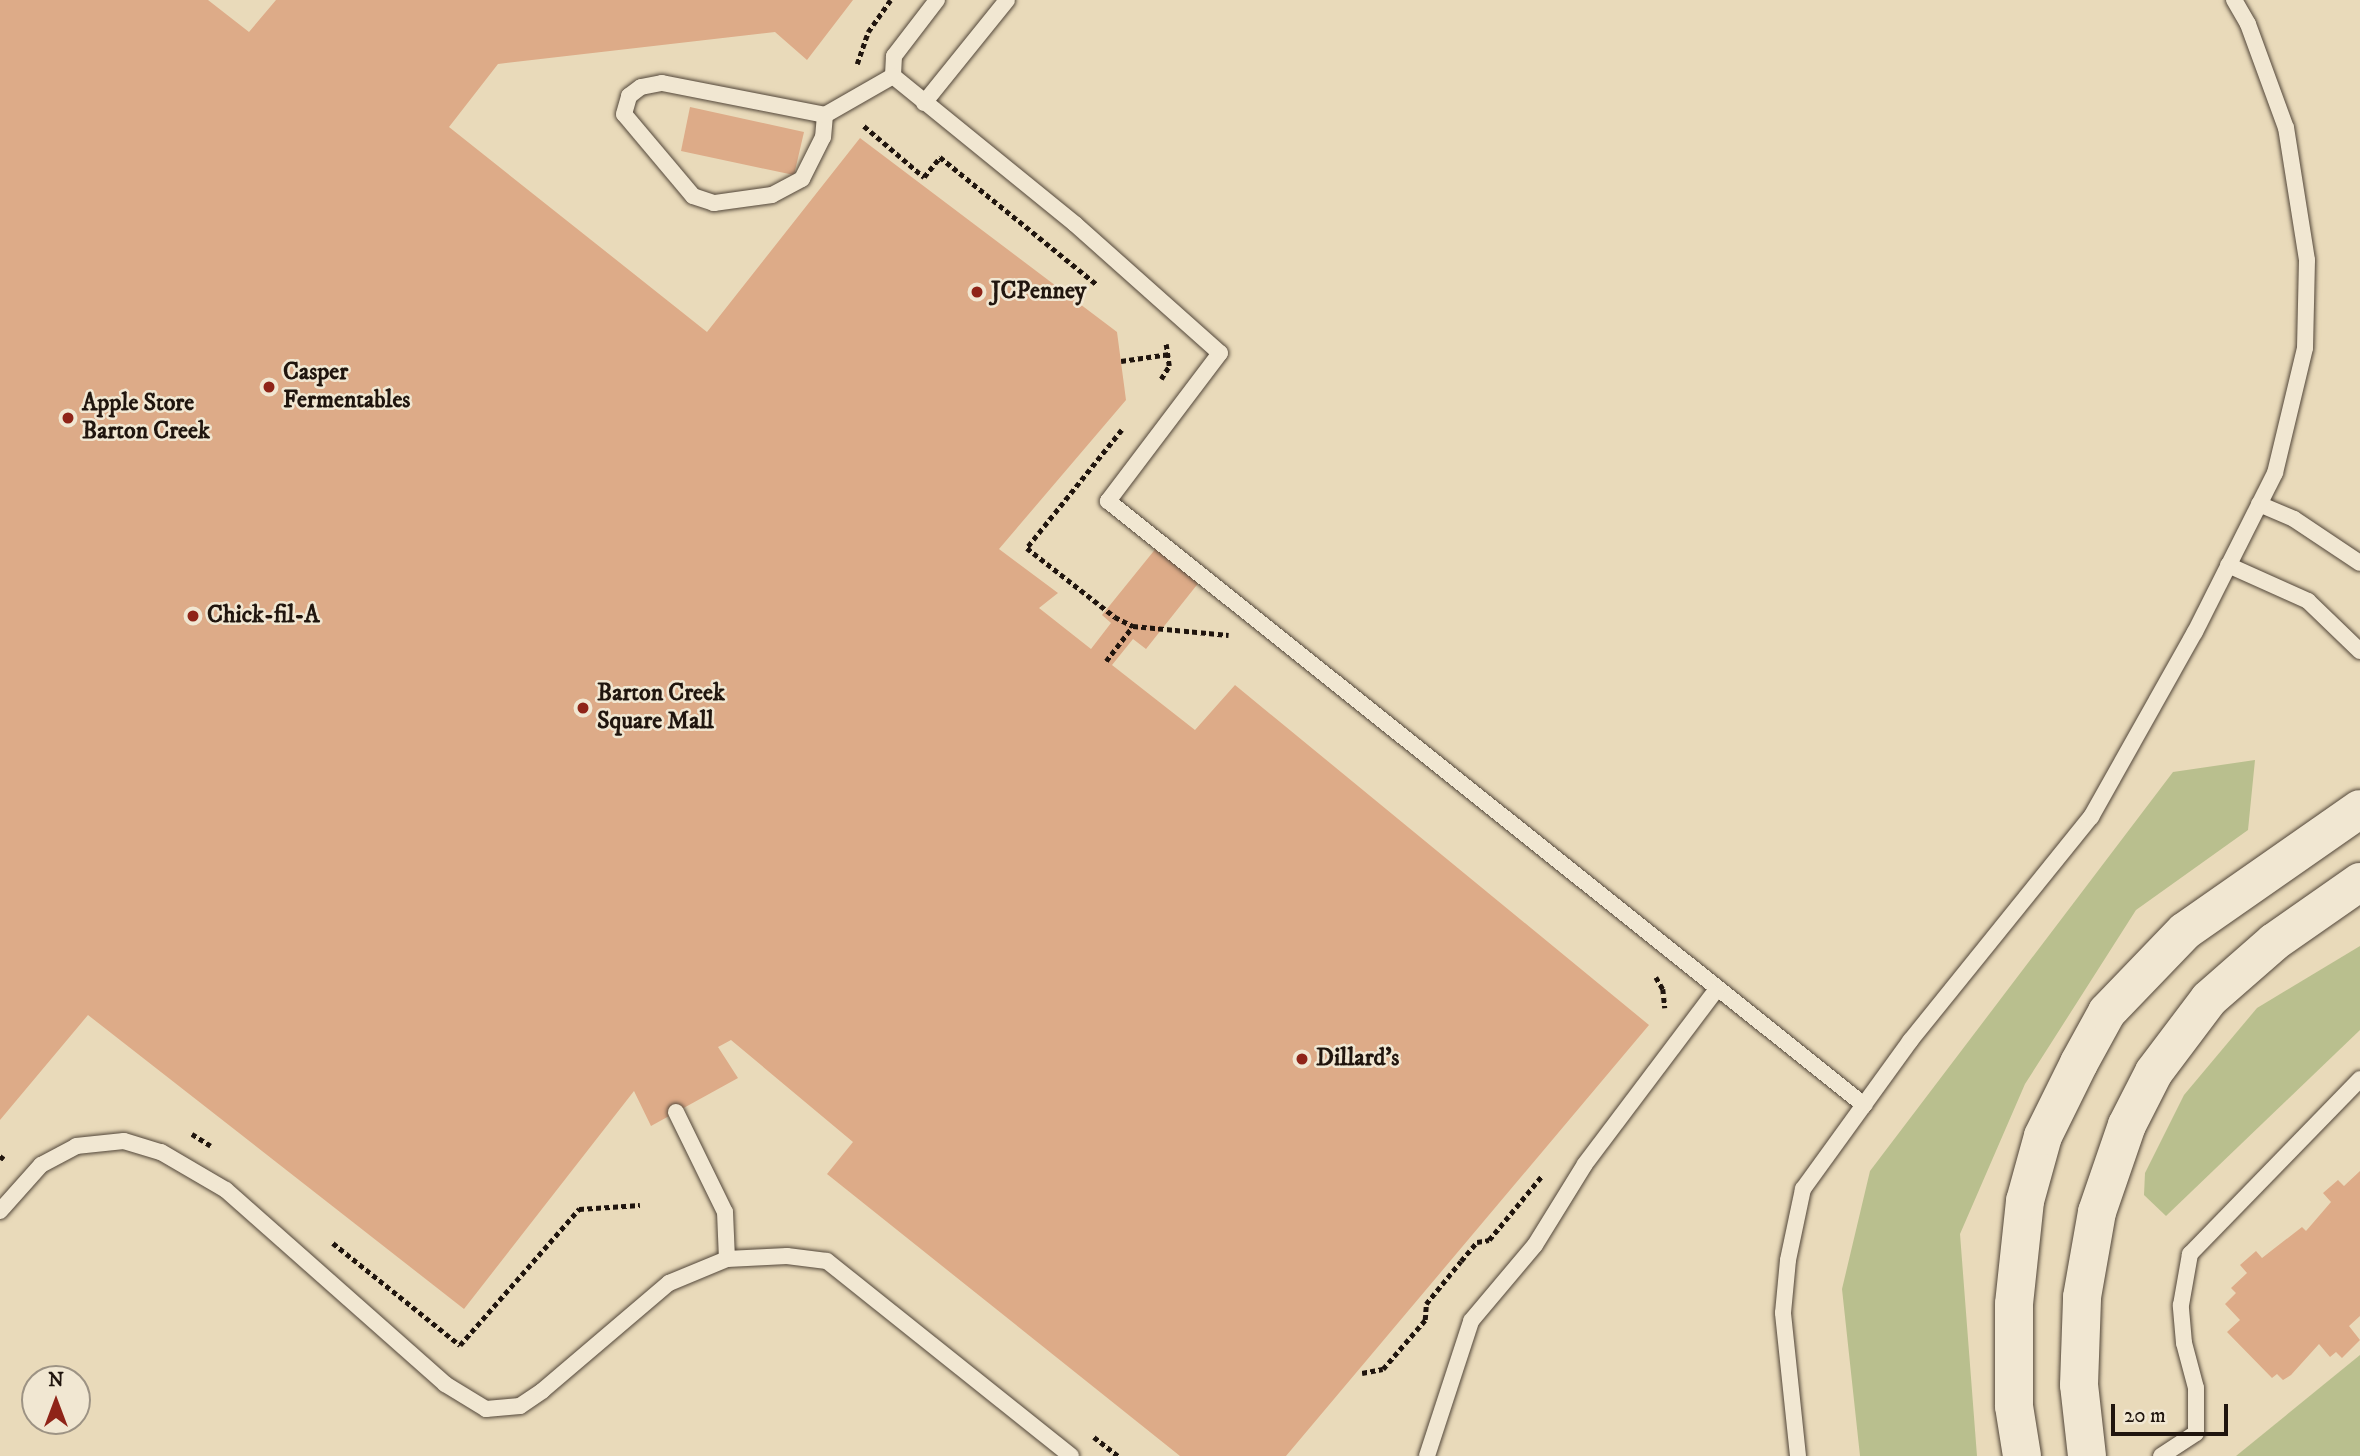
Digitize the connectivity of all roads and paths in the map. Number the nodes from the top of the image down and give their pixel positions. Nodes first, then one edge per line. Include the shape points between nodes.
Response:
1 (890, 0) edge
2 (937, 0) edge
3 (1007, 0) edge
4 (2234, 0) edge
5 (852, 74) dead end
6 (893, 76) junction
7 (925, 103) junction
8 (825, 115) junction
9 (872, 115) dead end
10 (1107, 294) dead end
11 (1158, 334) dead end
12 (1169, 354) junction
13 (1121, 361) dead end
14 (1157, 386) dead end
15 (1129, 421) dead end
16 (2259, 504) junction
17 (2360, 563) edge
18 (2228, 565) junction
19 (1133, 626) junction
20 (1236, 636) dead end
21 (2360, 651) edge
22 (1106, 661) dead end
23 (2360, 809) edge
24 (2360, 882) edge
25 (1647, 970) dead end
26 (1717, 989) junction
27 (1664, 1016) dead end
28 (2360, 1079) edge
29 (1864, 1105) junction
30 (676, 1112) dead end
31 (183, 1130) dead end
32 (215, 1149) dead end
33 (11, 1152) dead end
34 (1, 1160) edge
35 (1548, 1169) dead end
36 (640, 1205) dead end
37 (0, 1211) edge
38 (329, 1240) dead end
39 (727, 1259) junction
40 (1362, 1373) dead end
41 (1071, 1456) edge
42 (1427, 1456) edge
43 (1798, 1456) edge
44 (2022, 1456) edge
45 (2087, 1456) edge
46 (2161, 1456) edge

1 - 5 path via 868,32
2 - 6 lane via 894,56
3 - 7 lane
4 - 16 lane via 2248,24 2286,128 2307,260 2305,348 2275,473
6 - 7 lane
6 - 8 lane
7 - 26 lane via 1075,224 1220,353 1108,501
8 - 8 lane via 662,83 641,87 629,96 624,114 693,196 714,203 772,195 802,179 823,138
9 - 10 path via 863,126 925,177 940,157
11 - 12 path
12 - 13 path
12 - 14 path
15 - 19 path via 1027,548
16 - 17 lane via 2294,519
16 - 18 lane
18 - 21 lane via 2308,601
18 - 29 lane via 2091,817
19 - 20 path
19 - 22 path
23 - 44 street via 2185,931 2107,1012 2079,1063 2043,1136 2025,1201 2014,1304 2014,1406
24 - 45 street via 2274,942 2209,999 2154,1072 2127,1125 2097,1212 2082,1297 2079,1385
25 - 27 path via 1664,989
26 - 29 lane
26 - 42 lane via 1585,1164 1535,1245 1471,1321
28 - 46 lane via 2190,1254 2181,1305 2184,1343 2196,1388 2196,1433
29 - 43 lane via 1803,1189 1788,1260 1784,1325
30 - 39 lane via 725,1212
31 - 32 path
33 - 34 path
35 - 40 path via 1489,1240 1477,1242 1461,1261 1426,1304 1425,1320 1382,1369
36 - 38 path via 579,1209 460,1345
37 - 39 lane via 41,1165 76,1146 124,1141 161,1152 226,1190 445,1384 486,1409 520,1406 669,1283
39 - 41 lane via 786,1256 827,1261

